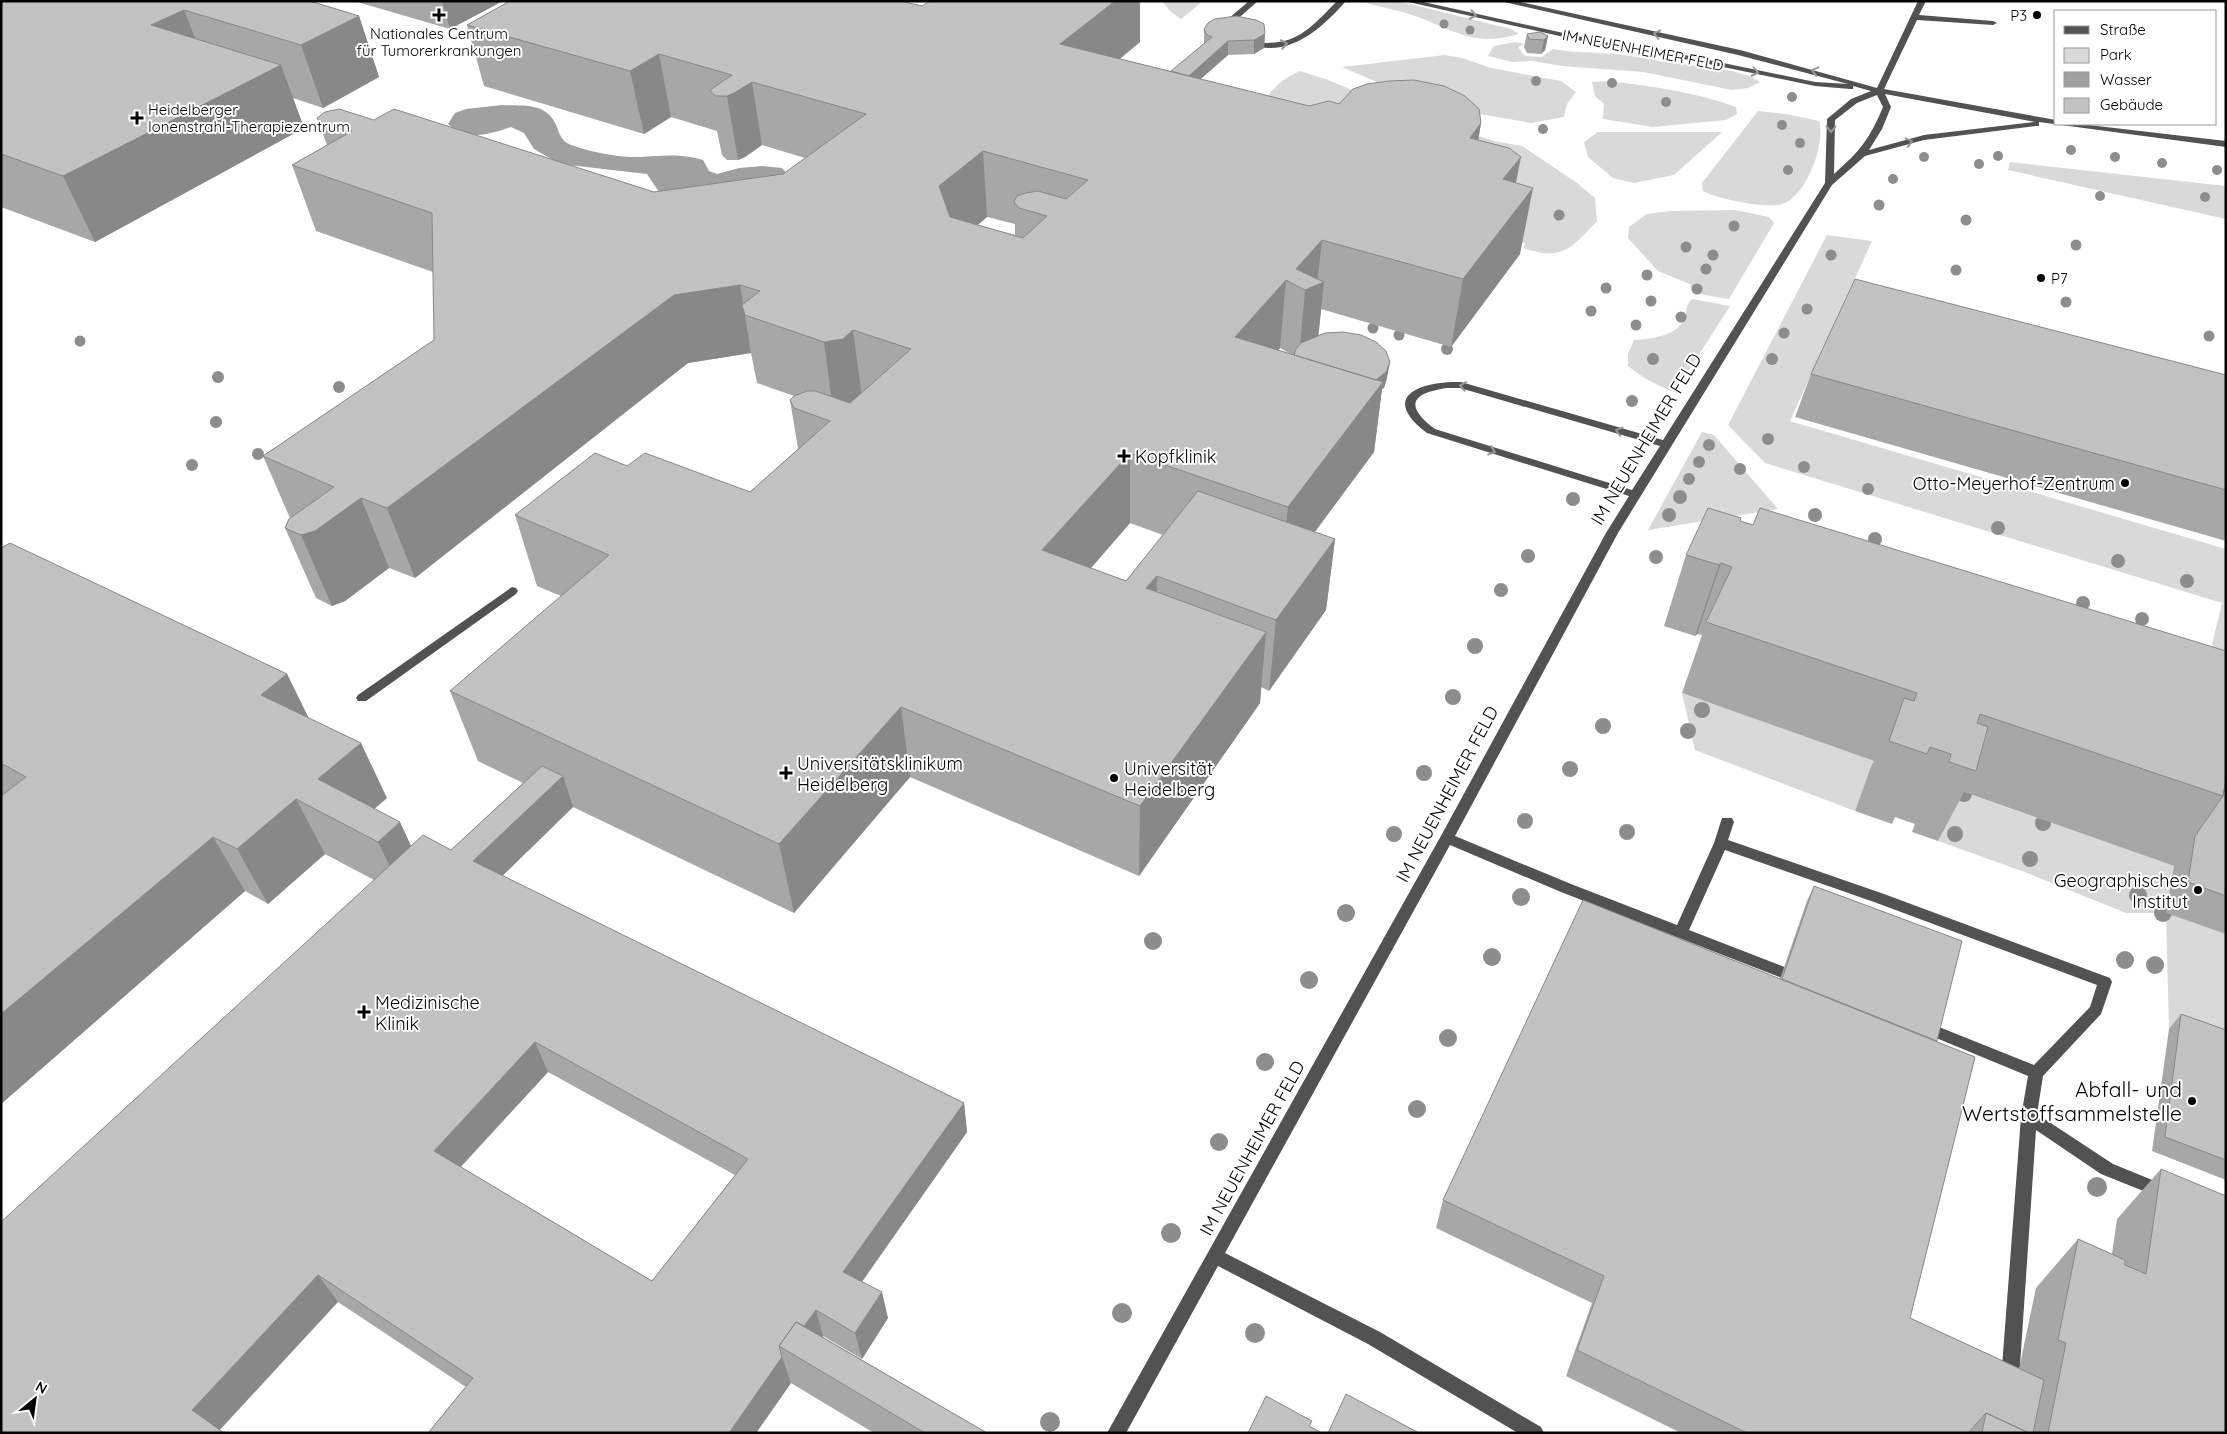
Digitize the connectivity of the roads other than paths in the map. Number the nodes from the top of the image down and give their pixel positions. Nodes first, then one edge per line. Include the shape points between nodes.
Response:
1 (1254, 1) edge
2 (1342, 1) edge
3 (1408, 1) edge
4 (1504, 1) edge
5 (1922, 1) edge
6 (1913, 17) junction
7 (1994, 23) dead end
8 (1879, 91) junction
9 (2054, 123) edge
10 (2069, 125) edge
11 (2226, 144) edge
12 (1862, 154) junction
13 (1830, 183) junction
14 (1666, 444) junction
15 (1636, 495) junction
16 (512, 591) dead end
17 (362, 698) dead end
18 (1727, 822) dead end
19 (1447, 838) junction
20 (1721, 843) junction
21 (1680, 932) junction
22 (1782, 972) edge
23 (1934, 1031) edge
24 (2036, 1073) junction
25 (2029, 1117) junction
26 (2171, 1195) edge
27 (1214, 1256) junction
28 (2008, 1400) edge
29 (1116, 1433) edge
30 (1535, 1433) edge

1 -> 2 street via 1229,24 1229,30 1236,38 1266,46 1294,42
3 -> 8 street, IM NEUENHEIMER FELD via 1604,44 1815,84
8 -> 4 street, IM NEUENHEIMER FELD via 1781,62
5 - 6 street
6 - 7 street
6 - 8 street
8 - 9 street, IM NEUENHEIMER FELD
8 - 12 street, IM NEUENHEIMER FELD via 1887,107
8 -> 13 street via 1854,101 1831,119
12 -> 9 street, IM NEUENHEIMER FELD via 1924,138
10 - 11 street
12 - 13 street, IM NEUENHEIMER FELD
13 - 14 street, IM NEUENHEIMER FELD
14 - 15 street, IM NEUENHEIMER FELD
14 -> 15 street via 1461,385 1431,386 1419,390 1412,398 1413,416 1419,424 1432,431
15 - 19 street, IM NEUENHEIMER FELD via 1607,542
16 - 17 street
18 - 20 street
19 - 21 street
19 - 27 street, IM NEUENHEIMER FELD
20 - 21 street
20 - 24 street via 2105,982 2096,1010
21 - 22 street
23 - 24 street
24 - 25 street
25 - 26 street via 2107,1168
25 - 28 street
27 - 29 street, IM NEUENHEIMER FELD
27 - 30 street via 1374,1338

